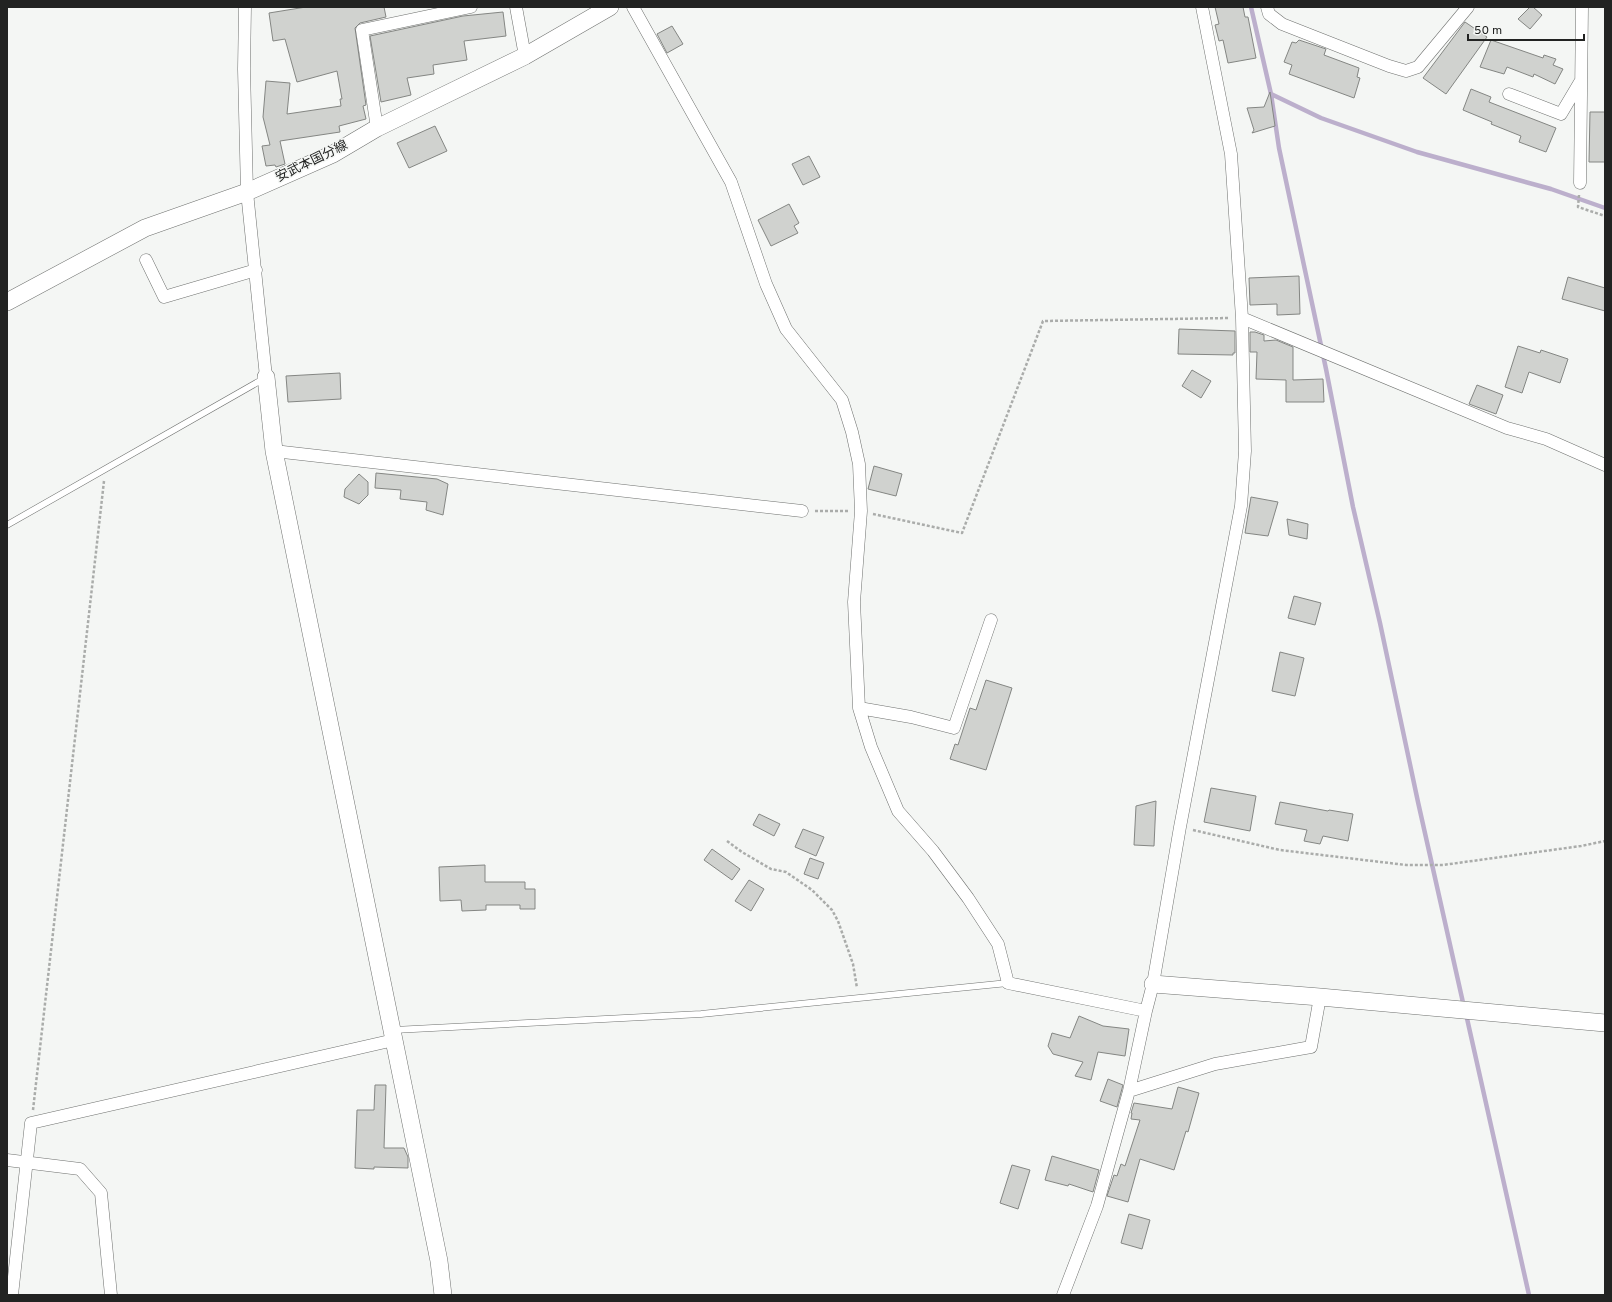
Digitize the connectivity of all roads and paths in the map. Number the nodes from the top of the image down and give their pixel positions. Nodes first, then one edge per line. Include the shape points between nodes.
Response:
1 (245, 7) edge
2 (471, 7) edge
3 (516, 7) edge
4 (610, 7) edge
5 (633, 7) edge
6 (1202, 7) edge
7 (1267, 7) edge
8 (1468, 7) edge
9 (1582, 7) edge
10 (525, 56) junction
11 (1581, 81) junction
12 (1510, 94) dead end
13 (377, 128) junction
14 (1580, 183) joint
15 (247, 192) junction
16 (1605, 216) edge
17 (146, 260) dead end
18 (256, 270) junction
19 (7, 302) edge
20 (1242, 318) junction
21 (266, 377) junction
22 (274, 451) junction
23 (1605, 465) edge
24 (102, 470) junction
25 (802, 511) joint
26 (861, 511) junction
27 (7, 525) edge
28 (991, 620) dead end
29 (859, 708) junction
30 (1180, 827) junction
31 (727, 841) dead end
32 (1605, 841) edge
33 (1008, 983) junction
34 (1154, 984) junction
35 (1320, 997) junction
36 (860, 999) junction
37 (1146, 1011) junction
38 (1605, 1023) edge
39 (393, 1035) junction
40 (1129, 1091) junction
41 (31, 1123) junction
42 (7, 1160) edge
43 (27, 1162) junction
44 (12, 1295) edge
45 (111, 1295) edge
46 (443, 1295) edge
47 (1063, 1295) edge

1 - 15 street
2 - 13 street via 362,30
3 - 10 street
4 - 10 street, 安武本国分線
5 - 26 street via 731,182 766,284 786,329 842,400 859,464
6 - 20 street via 1231,154
7 - 8 street via 1269,14 1282,24 1406,71 1418,67
9 - 11 street
10 - 13 street, 安武本国分線
11 - 12 street via 1561,114
11 - 14 street
13 - 15 street, 安武本国分線 via 333,154
14 - 16 path via 1578,207
15 - 18 street
15 - 19 street, 安武本国分線 via 145,228
17 - 18 street via 164,297
18 - 21 street
20 - 23 street via 1507,428 1546,439
20 - 26 path via 1043,321 962,533
20 - 30 street via 1245,451 1241,506
21 - 22 street
21 - 24 lane
22 - 25 street
22 - 39 street
24 - 27 lane
24 - 41 path via 104,483
25 - 26 path
26 - 29 street via 854,602
28 - 29 street via 954,728
29 - 33 street via 871,747 898,811 968,898 998,944
30 - 32 path via 1280,850 1406,866 1443,866
30 - 34 street
31 - 36 path via 771,869 786,872 812,890 832,910 853,964
33 - 36 lane
33 - 37 street
34 - 35 street
34 - 37 street
35 - 38 street
35 - 40 street via 1311,1047 1215,1064
36 - 39 lane via 701,1014
37 - 40 street
39 - 41 street
39 - 46 street via 439,1261
40 - 47 street via 1097,1206
41 - 43 street
42 - 43 street
43 - 44 street
43 - 45 street via 80,1168 102,1193

